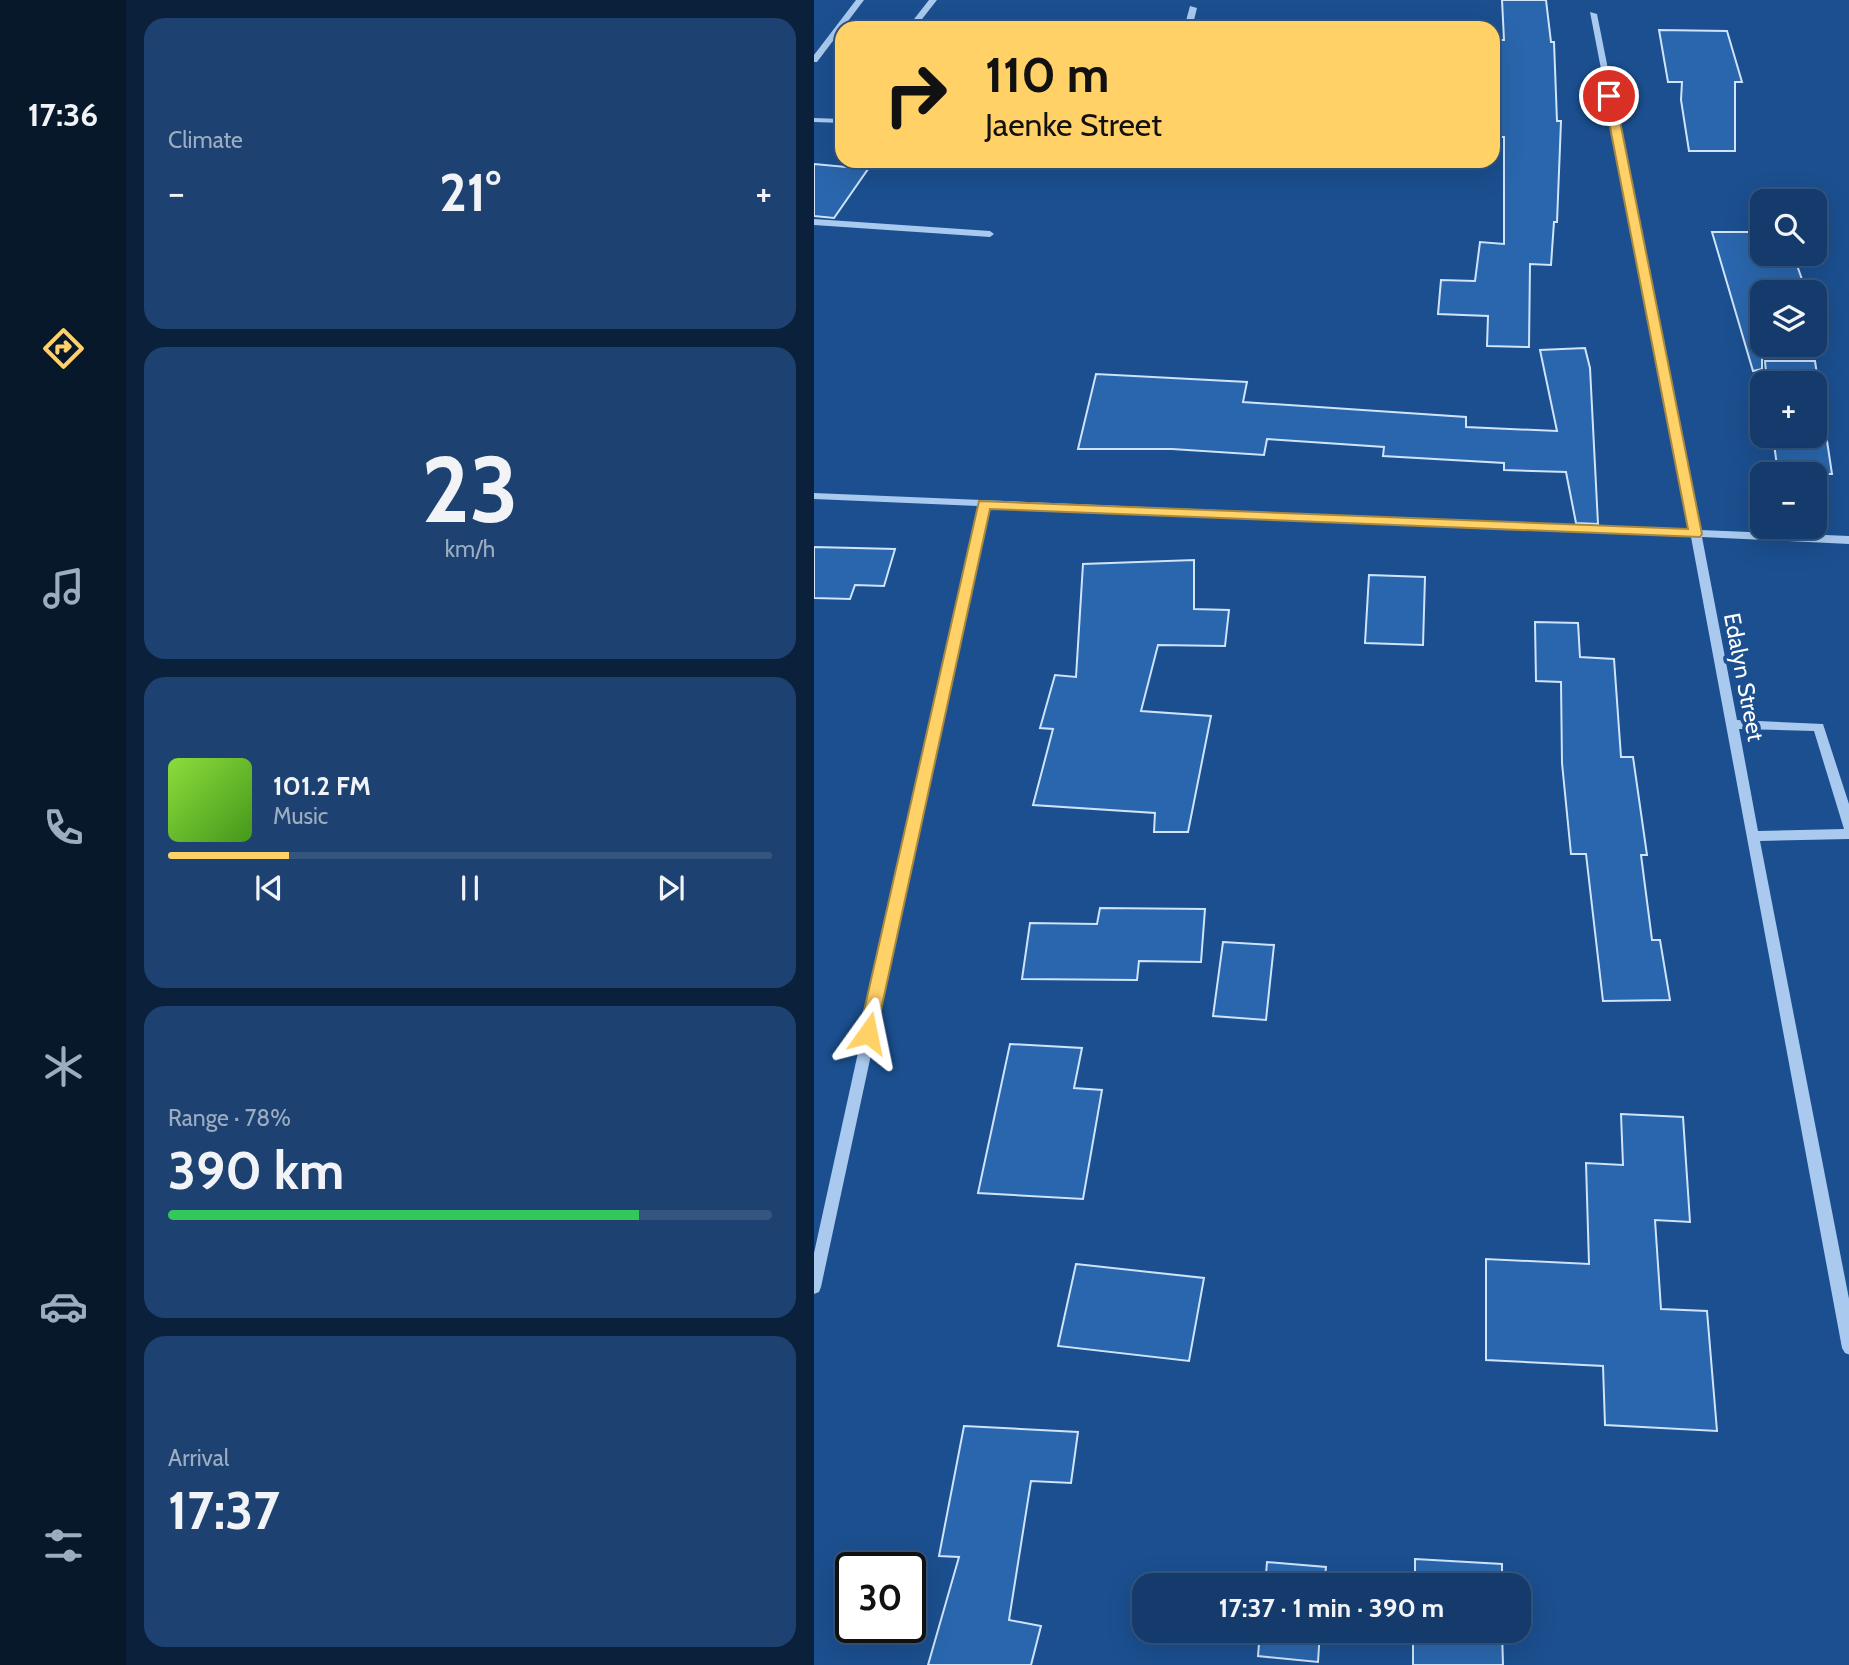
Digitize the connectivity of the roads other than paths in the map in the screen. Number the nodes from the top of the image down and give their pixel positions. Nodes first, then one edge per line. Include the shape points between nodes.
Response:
1 (860, 0) edge
2 (933, 0) edge
3 (1193, 8) dead end
4 (1593, 14) dead end
5 (844, 21) edge
6 (916, 21) edge
7 (1190, 21) edge
8 (835, 33) edge
9 (814, 60) edge
10 (814, 120) edge
11 (835, 120) edge
12 (814, 222) edge
13 (990, 234) dead end
14 (814, 496) edge
15 (984, 504) junction
16 (1696, 534) junction
17 (1849, 540) edge
18 (1731, 724) junction
19 (1849, 832) edge
20 (1753, 836) junction
21 (814, 1287) edge
22 (1849, 1348) edge

1 - 5 street
2 - 6 street
3 - 7 street
4 - 16 street, Edalyn Street
8 - 9 street
10 - 11 street
12 - 13 street
14 - 15 street
15 - 16 street
15 - 21 street
16 - 17 street
16 - 18 street, Edalyn Street
18 - 19 street via 1819,727
18 - 20 street, Edalyn Street
19 - 20 street
20 - 22 street, Edalyn Street

